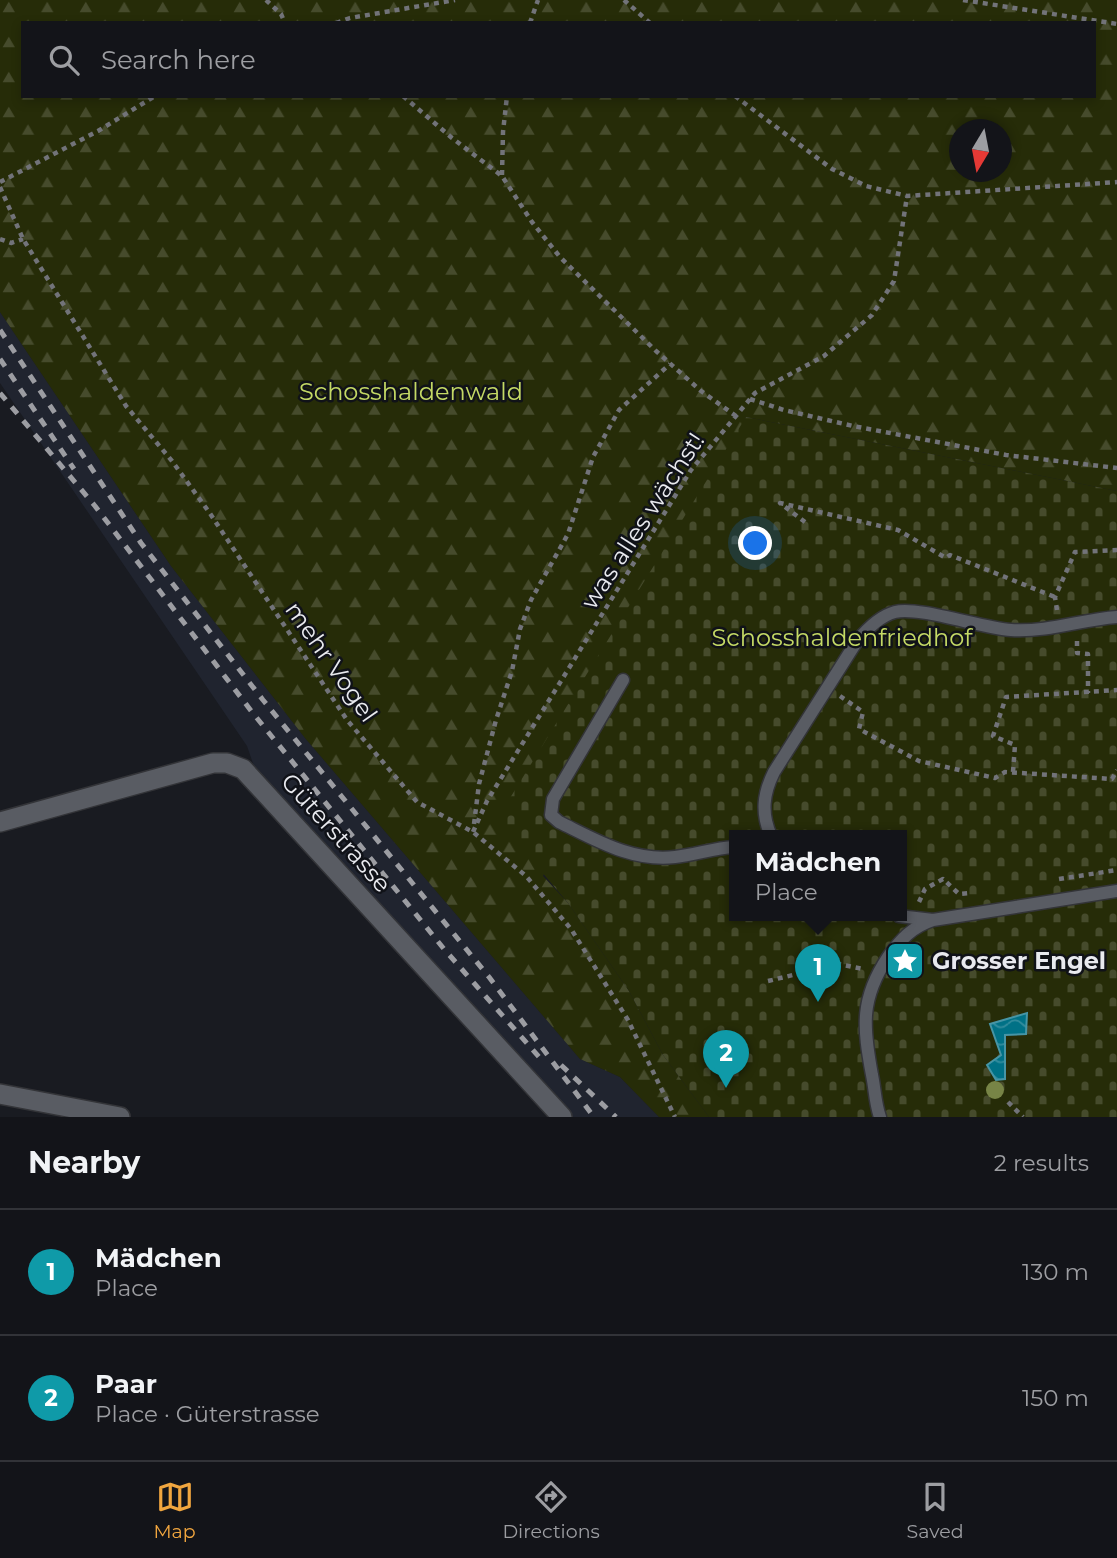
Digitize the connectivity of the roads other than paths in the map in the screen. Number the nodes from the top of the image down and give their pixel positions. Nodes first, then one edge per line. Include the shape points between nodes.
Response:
1 (1117, 617) edge
2 (623, 680) dead end
3 (0, 822) edge
4 (770, 830) edge
5 (729, 849) edge
6 (1117, 891) edge
7 (907, 917) edge
8 (933, 920) junction
9 (0, 1094) edge
10 (120, 1117) edge
11 (562, 1117) edge
12 (880, 1117) edge

1 - 4 lane via 1059,628 1009,630 912,611 894,612 867,629 770,780 764,806
2 - 5 lane via 553,799 551,815 605,844 641,856 678,857
3 - 11 street, Güterstrasse via 213,763 243,769
6 - 8 lane
7 - 8 lane
8 - 12 lane via 904,937 877,975 866,1004 864,1024
9 - 10 street

